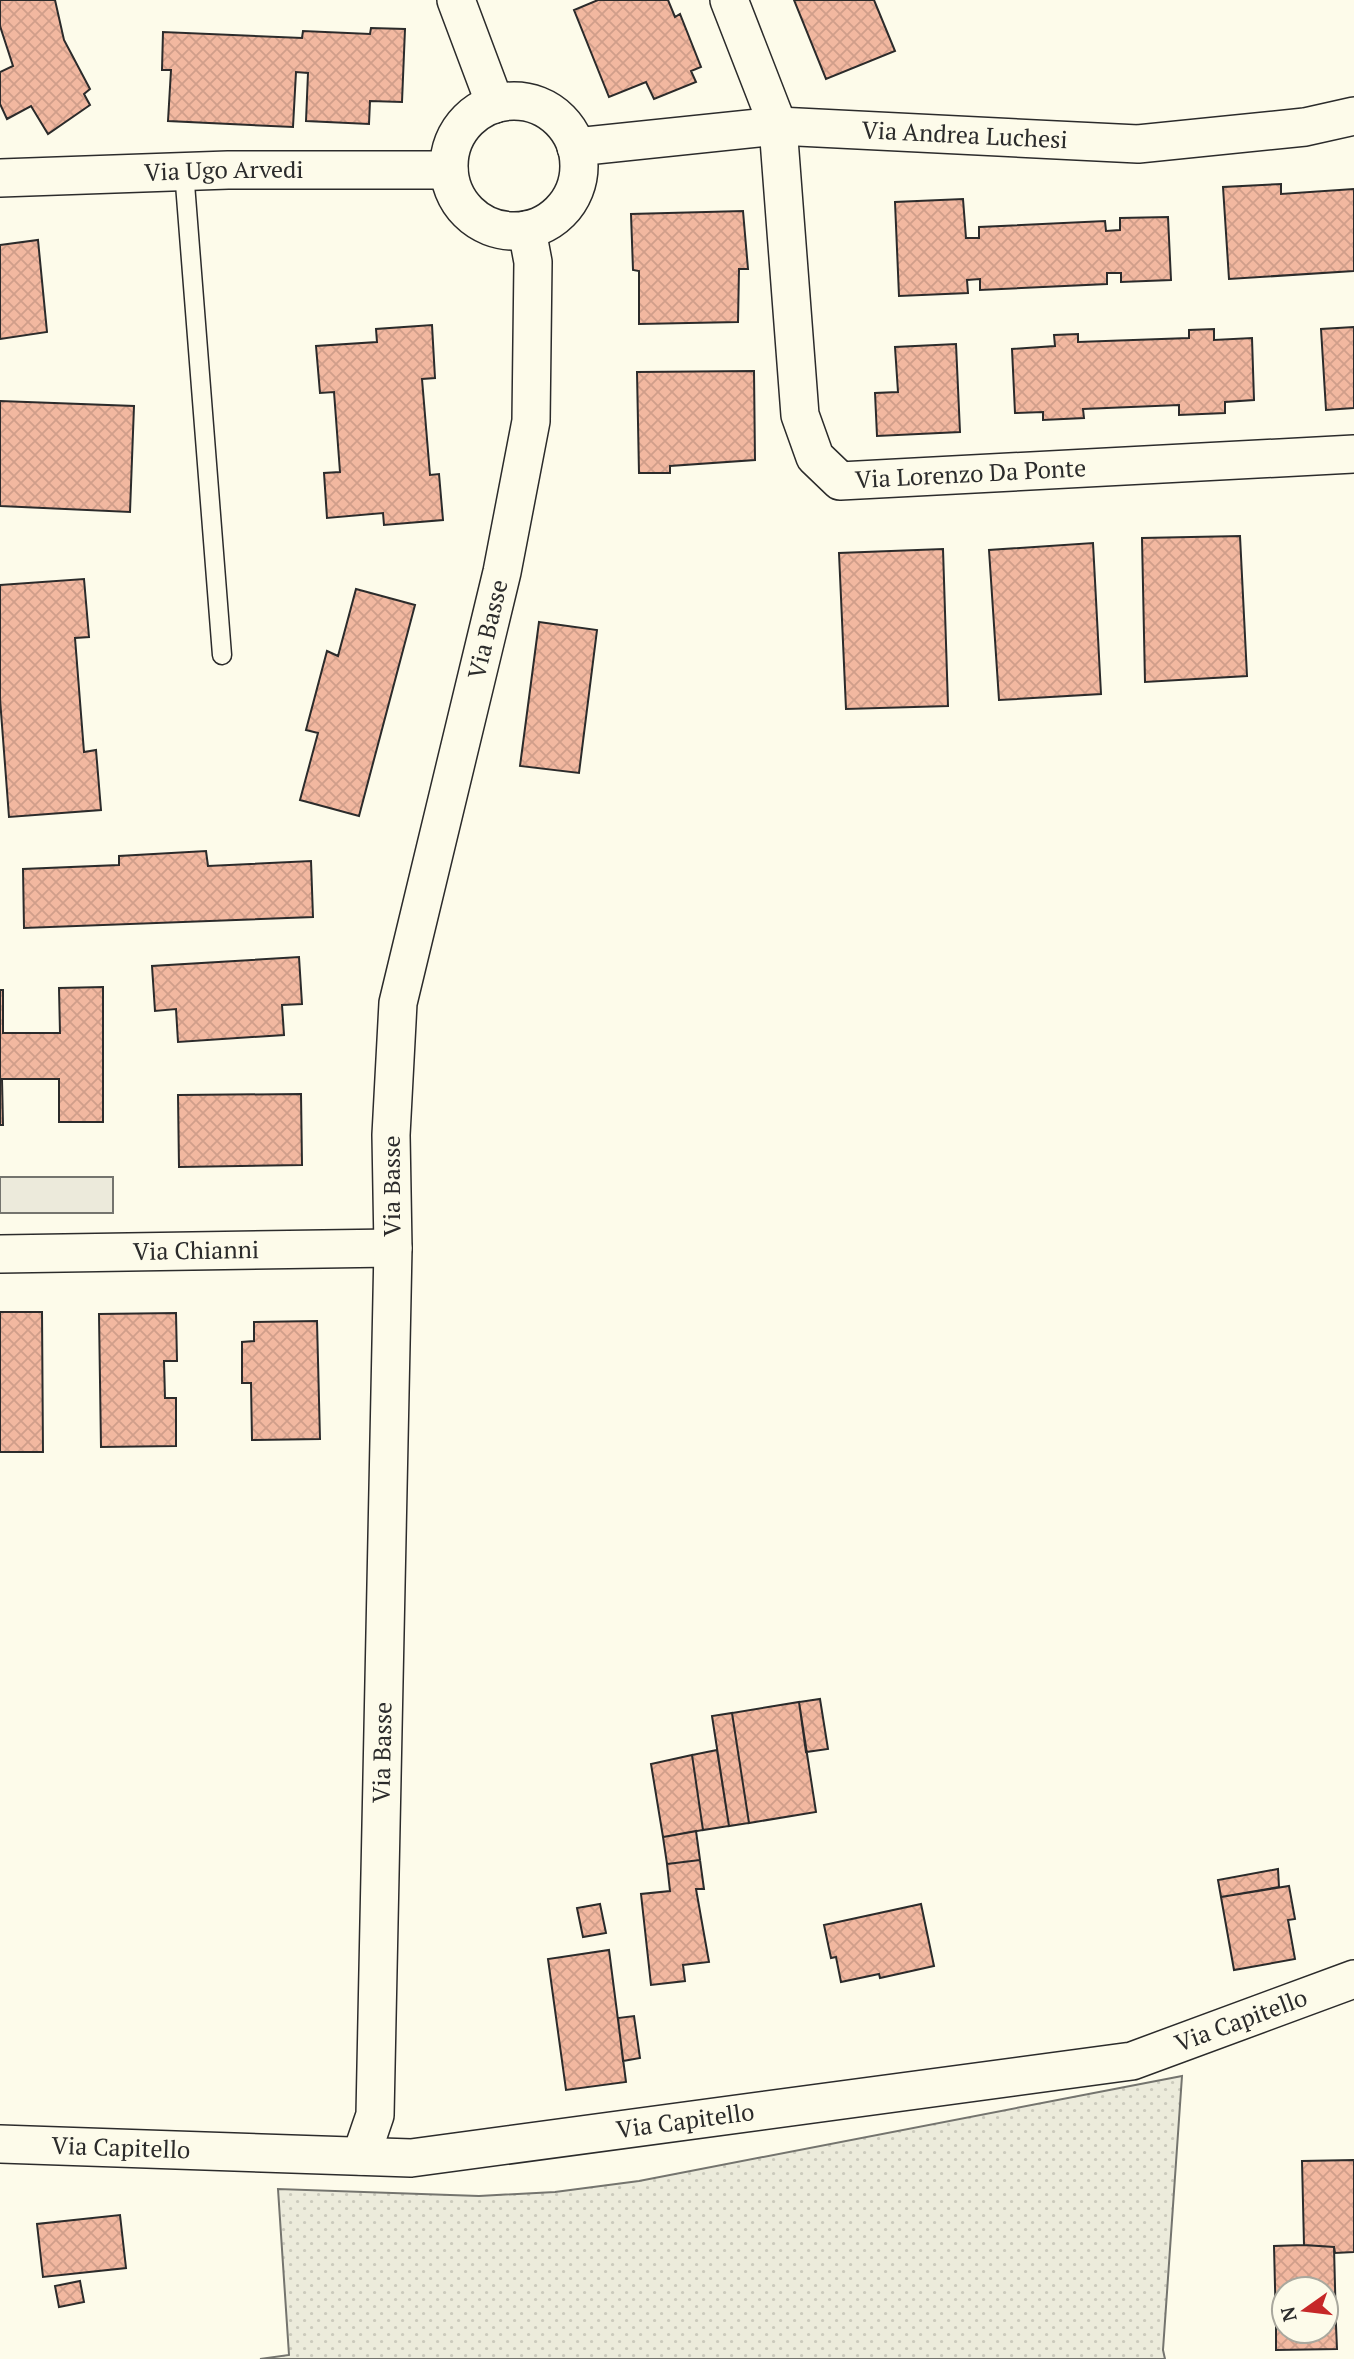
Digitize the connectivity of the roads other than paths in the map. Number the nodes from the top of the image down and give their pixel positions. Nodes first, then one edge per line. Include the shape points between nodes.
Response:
1 (456, 0) edge
2 (729, 0) edge
3 (495, 104) junction
4 (1354, 116) edge
5 (778, 125) junction
6 (576, 147) junction
7 (449, 170) junction
8 (184, 171) junction
9 (0, 178) edge
10 (527, 230) junction
11 (1354, 454) edge
12 (222, 655) dead end
13 (393, 1248) junction
14 (0, 1254) edge
15 (1354, 1979) edge
16 (0, 2144) edge
17 (361, 2156) junction

1 - 3 street
2 - 5 street, Via Lorenzo Da Ponte
3 - 6 street via 511,100 533,103 555,115
3 - 7 street via 477,111 461,127 451,148
4 - 5 street, Via Andrea Luchesi via 1305,127 1138,144
5 - 6 street, Via Andrea Luchesi
5 - 11 street, Via Lorenzo Da Ponte via 800,415 815,457 840,481
6 - 10 street via 579,176 571,198 557,215
7 - 8 street, Via Ugo Arvedi
7 - 10 street via 455,193 467,211 485,225
8 - 9 street, Via Ugo Arvedi
8 - 12 lane
10 - 13 street, Via Basse via 533,262 531,421 502,572 398,1003 391,1135
13 - 14 street, Via Chianni
13 - 17 street, Via Basse via 375,2115
15 - 17 street, Via Capitello via 1132,2061 411,2158
16 - 17 street, Via Capitello

